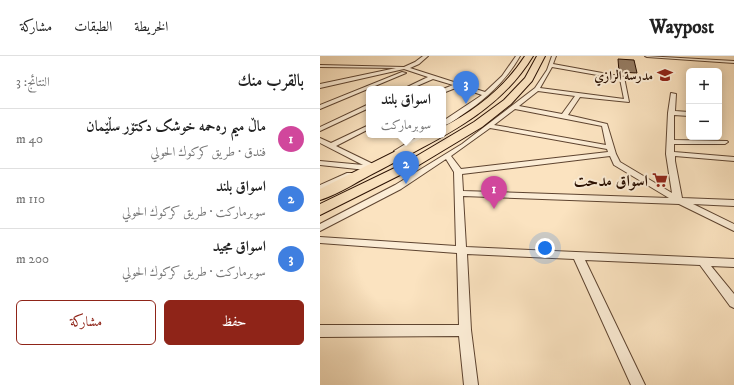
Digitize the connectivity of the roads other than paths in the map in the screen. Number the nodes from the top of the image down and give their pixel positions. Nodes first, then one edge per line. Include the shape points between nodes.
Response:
1 (426, 56) edge
2 (518, 56) edge
3 (529, 56) edge
4 (541, 56) edge
5 (554, 56) edge
6 (647, 56) edge
7 (659, 56) edge
8 (718, 56) edge
9 (724, 62) junction
10 (734, 62) edge
11 (551, 65) junction
12 (320, 66) edge
13 (405, 68) junction
14 (412, 70) junction
15 (433, 76) junction
16 (320, 81) edge
17 (343, 81) junction
18 (457, 85) junction
19 (320, 86) edge
20 (369, 86) edge
21 (412, 86) edge
22 (366, 87) edge
23 (537, 89) junction
24 (358, 90) junction
25 (446, 90) edge
26 (501, 91) junction
27 (486, 94) junction
28 (516, 94) junction
29 (673, 94) dead end
30 (579, 95) junction
31 (328, 97) dead end
32 (320, 106) edge
33 (366, 107) edge
34 (515, 107) junction
35 (671, 113) junction
36 (465, 114) junction
37 (686, 114) edge
38 (564, 116) junction
39 (446, 123) edge
40 (488, 126) junction
41 (366, 128) edge
42 (320, 129) edge
43 (446, 130) edge
44 (420, 138) edge
45 (432, 138) edge
46 (320, 140) edge
47 (670, 142) junction
48 (724, 142) dead end
49 (330, 146) junction
50 (611, 151) junction
51 (670, 154) junction
52 (448, 156) junction
53 (734, 159) edge
54 (320, 163) edge
55 (368, 167) junction
56 (458, 172) junction
57 (320, 188) edge
58 (352, 188) junction
59 (320, 192) edge
60 (458, 193) junction
61 (320, 196) edge
62 (678, 200) junction
63 (734, 202) edge
64 (320, 210) edge
65 (320, 216) edge
66 (320, 228) edge
67 (734, 228) edge
68 (320, 240) edge
69 (461, 250) junction
70 (578, 256) junction
71 (702, 261) junction
72 (734, 263) edge
73 (734, 303) edge
74 (465, 330) junction
75 (320, 331) edge
76 (471, 385) edge
77 (638, 385) edge

1 - 13 street
2 - 27 street via 507,74
3 - 26 highway
4 - 28 highway via 534,73
5 - 11 street
6 - 7 street
7 - 9 street
8 - 9 street
9 - 10 street
11 - 23 street
11 - 30 street via 622,78 627,101
12 - 13 street via 375,65
13 - 14 street
13 - 17 street
14 - 15 street
14 - 20 street
15 - 18 street
15 - 21 street
16 - 17 street
17 - 19 street
18 - 25 street
18 - 27 street
22 - 24 street
23 - 30 street
23 - 34 street
24 - 31 street
24 - 32 street
26 - 28 highway
26 - 36 highway
27 - 36 street
28 - 58 highway via 470,131
29 - 35 street
30 - 38 street
33 - 42 street
34 - 38 street
34 - 40 street
35 - 37 street
35 - 47 street
36 - 39 street
36 - 43 highway
38 - 50 street via 605,125
40 - 50 street
40 - 52 street
41 - 49 street
44 - 55 street
45 - 58 highway
46 - 49 street
47 - 48 street
47 - 51 street
49 - 55 street
50 - 56 street
50 - 62 street via 617,163
51 - 53 street
51 - 62 street via 672,180
52 - 56 street
52 - 66 street via 398,187
54 - 55 street
55 - 57 street
56 - 60 street
58 - 59 highway
58 - 61 highway
58 - 64 highway
58 - 65 highway via 346,202
60 - 62 street
60 - 69 street
62 - 63 street
62 - 67 street
68 - 69 street
69 - 70 street
69 - 74 street
70 - 71 street
70 - 77 street
71 - 72 street
71 - 73 street
74 - 75 street
74 - 76 street

